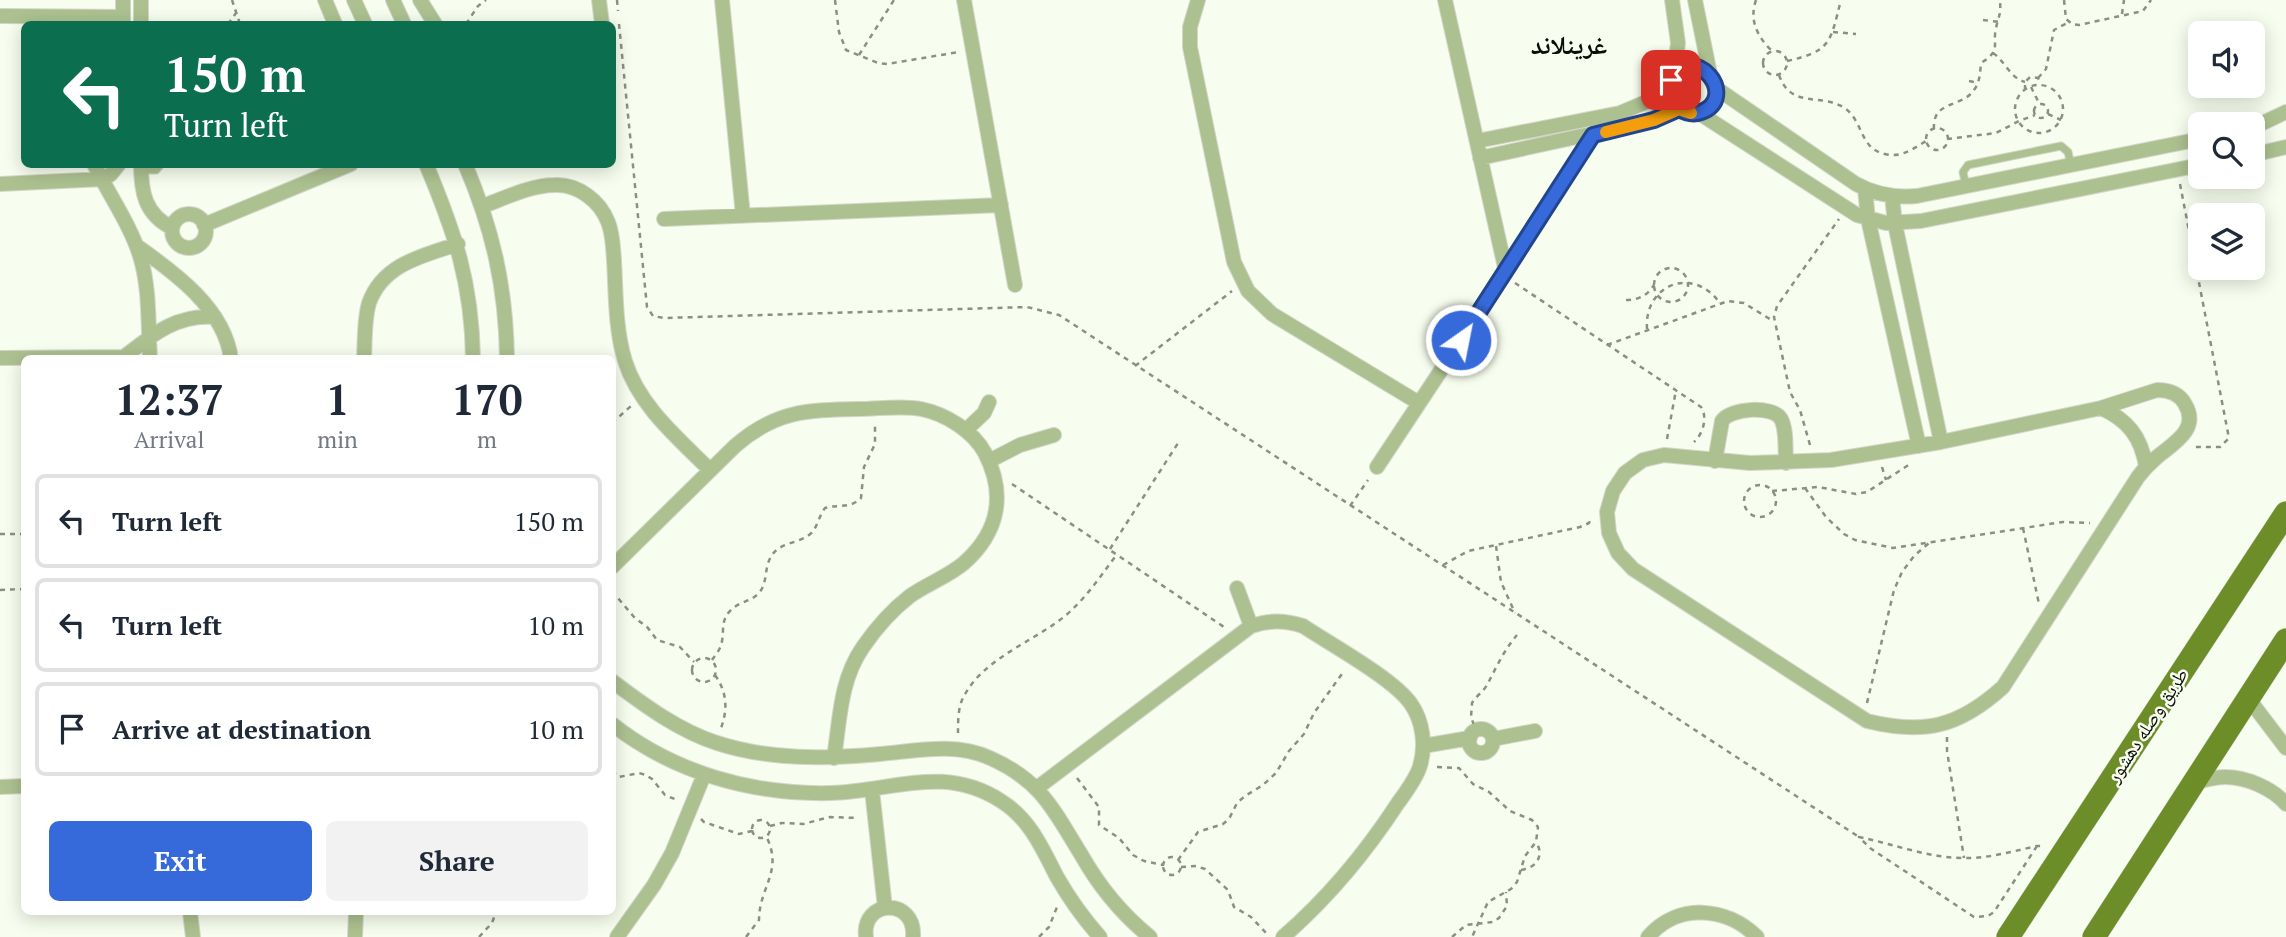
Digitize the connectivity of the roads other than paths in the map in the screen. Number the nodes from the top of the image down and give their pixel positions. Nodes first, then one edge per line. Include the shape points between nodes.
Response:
1 (91, 0) edge
2 (123, 0) edge
3 (141, 0) edge
4 (325, 0) edge
5 (354, 0) edge
6 (393, 0) edge
7 (420, 0) edge
8 (599, 0) edge
9 (722, 0) edge
10 (964, 0) edge
11 (1198, 0) edge
12 (1445, 0) edge
13 (1672, 0) edge
14 (1696, 0) edge
15 (0, 16) edge
16 (91, 21) edge
17 (123, 21) edge
18 (141, 21) edge
19 (334, 21) edge
20 (364, 21) edge
21 (403, 21) edge
22 (433, 21) edge
23 (602, 21) edge
24 (1710, 74) junction
25 (1672, 80) junction
26 (1716, 88) junction
27 (1679, 109) junction
28 (2286, 112) edge
29 (1699, 113) junction
30 (2265, 122) edge
31 (1593, 135) junction
32 (1477, 141) junction
33 (2188, 141) edge
34 (2286, 146) edge
35 (2265, 152) edge
36 (1480, 158) junction
37 (2071, 165) junction
38 (2188, 167) edge
39 (97, 168) edge
40 (115, 168) edge
41 (141, 168) edge
42 (341, 168) edge
43 (428, 168) edge
44 (467, 168) edge
45 (104, 179) junction
46 (0, 184) edge
47 (1966, 186) junction
48 (1866, 189) junction
49 (1892, 197) junction
50 (1001, 205) junction
51 (483, 206) junction
52 (743, 216) junction
53 (664, 219) dead end
54 (1868, 219) junction
55 (1895, 224) junction
56 (204, 225) junction
57 (172, 228) junction
58 (458, 244) junction
59 (136, 246) junction
60 (1505, 274) junction
61 (1015, 285) dead end
62 (215, 317) junction
63 (149, 337) junction
64 (129, 355) edge
65 (150, 355) edge
66 (230, 355) edge
67 (364, 355) edge
68 (473, 355) edge
69 (507, 355) edge
70 (0, 358) edge
71 (21, 358) edge
72 (989, 402) dead end
73 (1419, 404) junction
74 (2101, 408) junction
75 (965, 430) junction
76 (1054, 435) dead end
77 (1941, 442) junction
78 (1919, 446) junction
79 (1715, 461) junction
80 (1786, 463) junction
81 (2146, 466) junction
82 (992, 467) junction
83 (1377, 467) road end
84 (710, 470) junction
85 (2286, 513) edge
86 (616, 564) edge
87 (1237, 588) dead end
88 (1251, 626) junction
89 (2286, 640) edge
90 (616, 684) edge
91 (2248, 698) junction
92 (616, 727) edge
93 (1535, 731) dead end
94 (1474, 734) junction
95 (1493, 739) junction
96 (1423, 746) junction
97 (2286, 748) edge
98 (834, 758) junction
99 (704, 775) junction
100 (2196, 782) junction
101 (21, 786) edge
102 (0, 788) edge
103 (1037, 788) junction
104 (872, 790) junction
105 (2286, 804) edge
106 (885, 908) junction
107 (190, 915) edge
108 (356, 915) edge
109 (193, 937) edge
110 (355, 937) edge
111 (617, 937) edge
112 (866, 937) edge
113 (913, 937) edge
114 (1100, 937) edge
115 (1150, 937) edge
116 (1283, 937) edge
117 (1648, 937) edge
118 (1757, 937) edge
119 (2008, 937) edge
120 (2094, 937) edge

1 - 16 street
2 - 17 street
3 - 18 street
4 - 19 street
5 - 20 street
6 - 21 street
7 - 22 street
8 - 23 street
9 - 52 street
10 - 50 street
11 - 73 street via 1190,47 1234,262 1248,292 1272,314
12 - 32 street
13 - 25 street via 1678,43
14 - 24 street
15 - 16 street
16 - 17 street
24 - 25 street via 1688,67
24 - 26 street
25 - 27 street via 1671,99
25 - 32 street via 1646,102 1620,113
26 - 29 street via 1710,106
26 - 48 street
27 - 29 street
27 - 31 street
28 - 30 street
29 - 54 street
31 - 36 street
31 - 60 street
32 - 36 street
33 - 37 street
34 - 35 street
36 - 60 street
37 - 47 street
37 - 47 lane via 2061,146 1968,165 1963,172
38 - 55 street
39 - 45 street
40 - 45 street
41 - 57 street via 146,205
42 - 56 street
43 - 58 street
44 - 51 street
45 - 46 street
45 - 59 street
47 - 49 street
48 - 49 street
48 - 54 street
49 - 55 street
50 - 52 street
50 - 61 street
51 - 69 street via 501,274
51 - 84 street via 556,184 573,187 601,208 612,240 621,344 633,380 642,396
52 - 53 street
54 - 55 street
54 - 78 street
55 - 77 street
56 - 57 street via 187,214
56 - 57 street via 203,240 190,247 177,242
58 - 67 street via 388,273 368,305
58 - 68 street via 471,309
59 - 62 street via 186,286
59 - 63 street via 146,282
60 - 73 street
62 - 63 street via 180,320
62 - 66 street via 224,329
63 - 64 street
63 - 65 street
70 - 71 street
72 - 75 street via 976,423
73 - 83 street
74 - 77 street
74 - 81 street via 2122,419 2137,437
74 - 81 street via 2157,390 2168,390 2186,405 2188,428 2182,438
75 - 82 street
75 - 84 street via 920,409 794,413 752,431
76 - 82 street via 1020,445
77 - 78 street
78 - 80 street
79 - 80 street
79 - 80 street via 1725,416 1736,411 1770,411 1783,424
79 - 81 street via 1664,455 1643,460 1625,473 1607,512 1609,533 1618,553 1633,569 1867,721 1896,728 1926,728 1955,721 1981,707 2003,687
82 - 98 street via 998,498 993,523 981,546 963,564 910,596 862,648 845,680
84 - 86 street
85 - 119 main road, طريق وصله دهشور
87 - 88 street
88 - 96 street via 1277,621 1303,626 1398,689 1421,724
88 - 103 street
89 - 91 main road
90 - 98 street via 677,725 716,743 768,754
91 - 97 street
91 - 100 main road
92 - 99 street via 660,755
93 - 95 street
94 - 95 street via 1487,731
94 - 95 street via 1473,749 1483,753 1490,750
94 - 96 street
96 - 116 street via 1419,767 1384,824 1326,895
98 - 103 street via 958,749 987,756
99 - 104 street via 787,791
99 - 111 street via 672,853
100 - 105 street via 2225,777 2253,782
100 - 120 main road
101 - 102 street
103 - 115 street via 1100,884
104 - 106 street
104 - 114 street via 927,780 954,781 1004,802 1043,845 1068,894
106 - 112 street via 870,916
106 - 113 street via 907,915
107 - 109 street
108 - 110 street
117 - 118 street via 1680,915 1698,912 1732,918

